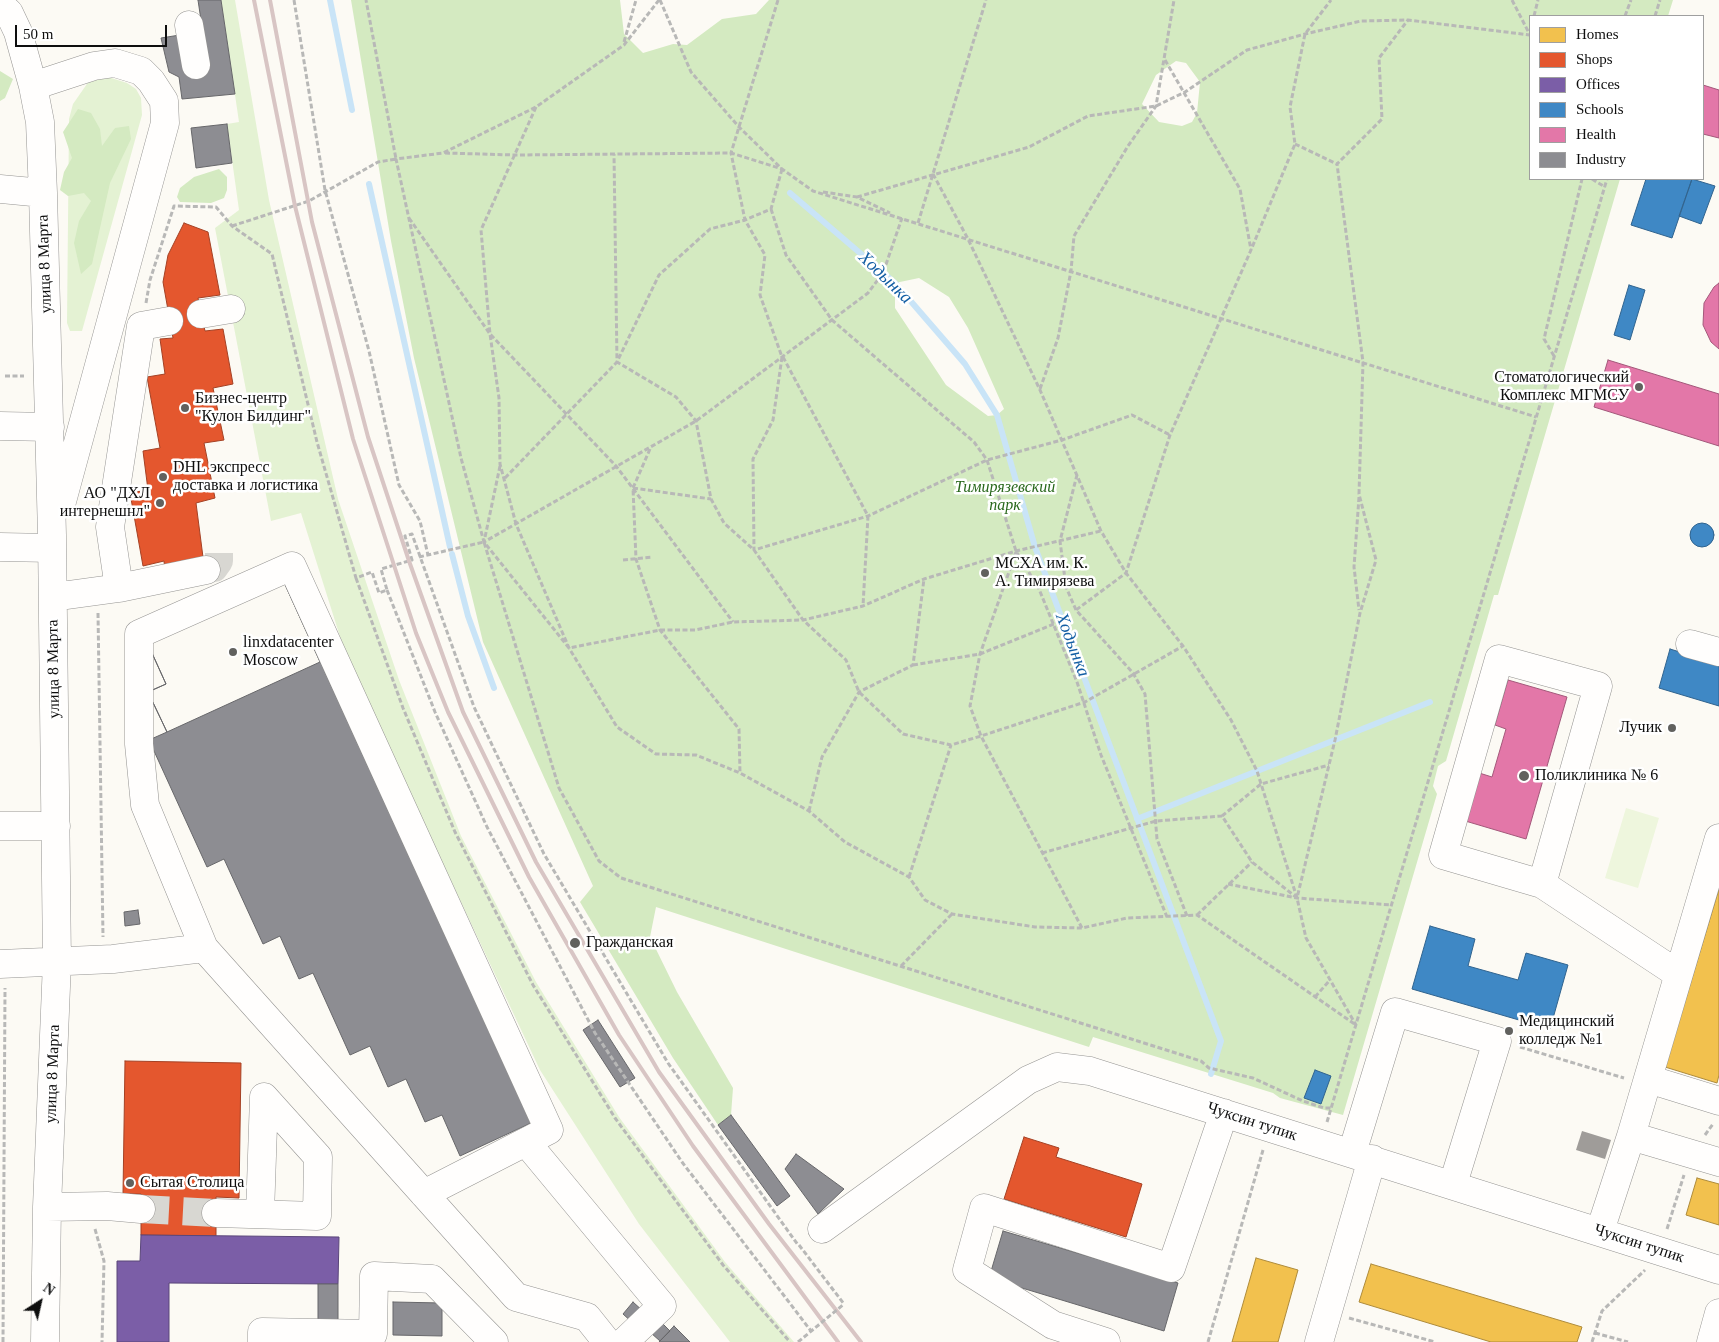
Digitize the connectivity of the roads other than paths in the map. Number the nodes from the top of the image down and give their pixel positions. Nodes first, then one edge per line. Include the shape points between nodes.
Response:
1 (8, 5) edge
2 (189, 25) dead end
3 (196, 65) dead end
4 (33, 86) junction
5 (0, 189) edge
6 (43, 194) junction
7 (231, 309) dead end
8 (201, 314) dead end
9 (170, 321) dead end
10 (0, 426) edge
11 (50, 427) junction
12 (52, 541) junction
13 (0, 547) edge
14 (206, 570) tunnel mouth
15 (108, 589) junction
16 (53, 597) junction
17 (1690, 644) dead end
18 (1719, 652) edge
19 (0, 826) edge
20 (56, 826) junction
21 (1719, 838) edge
22 (1542, 884) junction
23 (204, 948) junction
24 (57, 962) junction
25 (3, 971) edge
26 (1678, 974) junction
27 (1636, 1078) junction
28 (1719, 1101) edge
29 (1224, 1113) junction
30 (1631, 1136) junction
31 (526, 1142) junction
32 (1362, 1156) junction
33 (1719, 1162) edge
34 (1453, 1184) junction
35 (424, 1194) junction
36 (47, 1207) junction
37 (141, 1209) tunnel mouth
38 (216, 1213) tunnel mouth
39 (260, 1214) dead end
40 (1600, 1231) junction
41 (812, 1235) road end
42 (1719, 1270) edge
43 (1719, 1313) edge
44 (45, 1342) edge
45 (262, 1342) edge
46 (494, 1342) edge
47 (607, 1342) edge
48 (624, 1342) edge
49 (1106, 1342) edge
50 (1319, 1342) edge
51 (1711, 1342) edge

1 - 4 street, улица 8 Марта
2 - 3 street
4 - 6 street, улица 8 Марта via 40,122
4 - 12 street via 94,66 116,63 141,71 151,81 164,101 165,123
5 - 6 street
6 - 11 street, улица 8 Марта
7 - 8 street
9 - 15 street via 141,326 110,527
10 - 11 street
11 - 12 street, улица 8 Марта
12 - 13 street
12 - 16 street, улица 8 Марта
14 - 15 street
15 - 16 street
16 - 20 street, улица 8 Марта
17 - 18 street
19 - 20 street
20 - 24 street, улица 8 Марта
21 - 26 street
22 - 22 street via 1443,855 1499,659 1598,686
22 - 26 street
23 - 24 street
23 - 31 street via 145,805 139,744 140,634 292,566 549,1130
23 - 35 street
24 - 25 street
24 - 36 street, улица 8 Марта
26 - 27 street
27 - 28 street
27 - 30 street
29 - 32 street, Чуксин тупик
29 - 41 street, Чуксин тупик via 1090,1071 1057,1067 1028,1080
29 - 49 street via 1171,1268 984,1208 966,1270 1053,1325
30 - 33 street
30 - 40 street
31 - 35 street
31 - 48 street via 662,1306
32 - 34 street, Чуксин тупик
32 - 34 street via 1395,1012 1498,1041
32 - 50 street
34 - 40 street, Чуксин тупик
35 - 47 street via 516,1297 586,1317
36 - 37 street
36 - 44 street, улица 8 Марта
38 - 39 street
40 - 42 street, Чуксин тупик
43 - 51 street
45 - 46 street via 262,1332 373,1334 374,1276 432,1279

